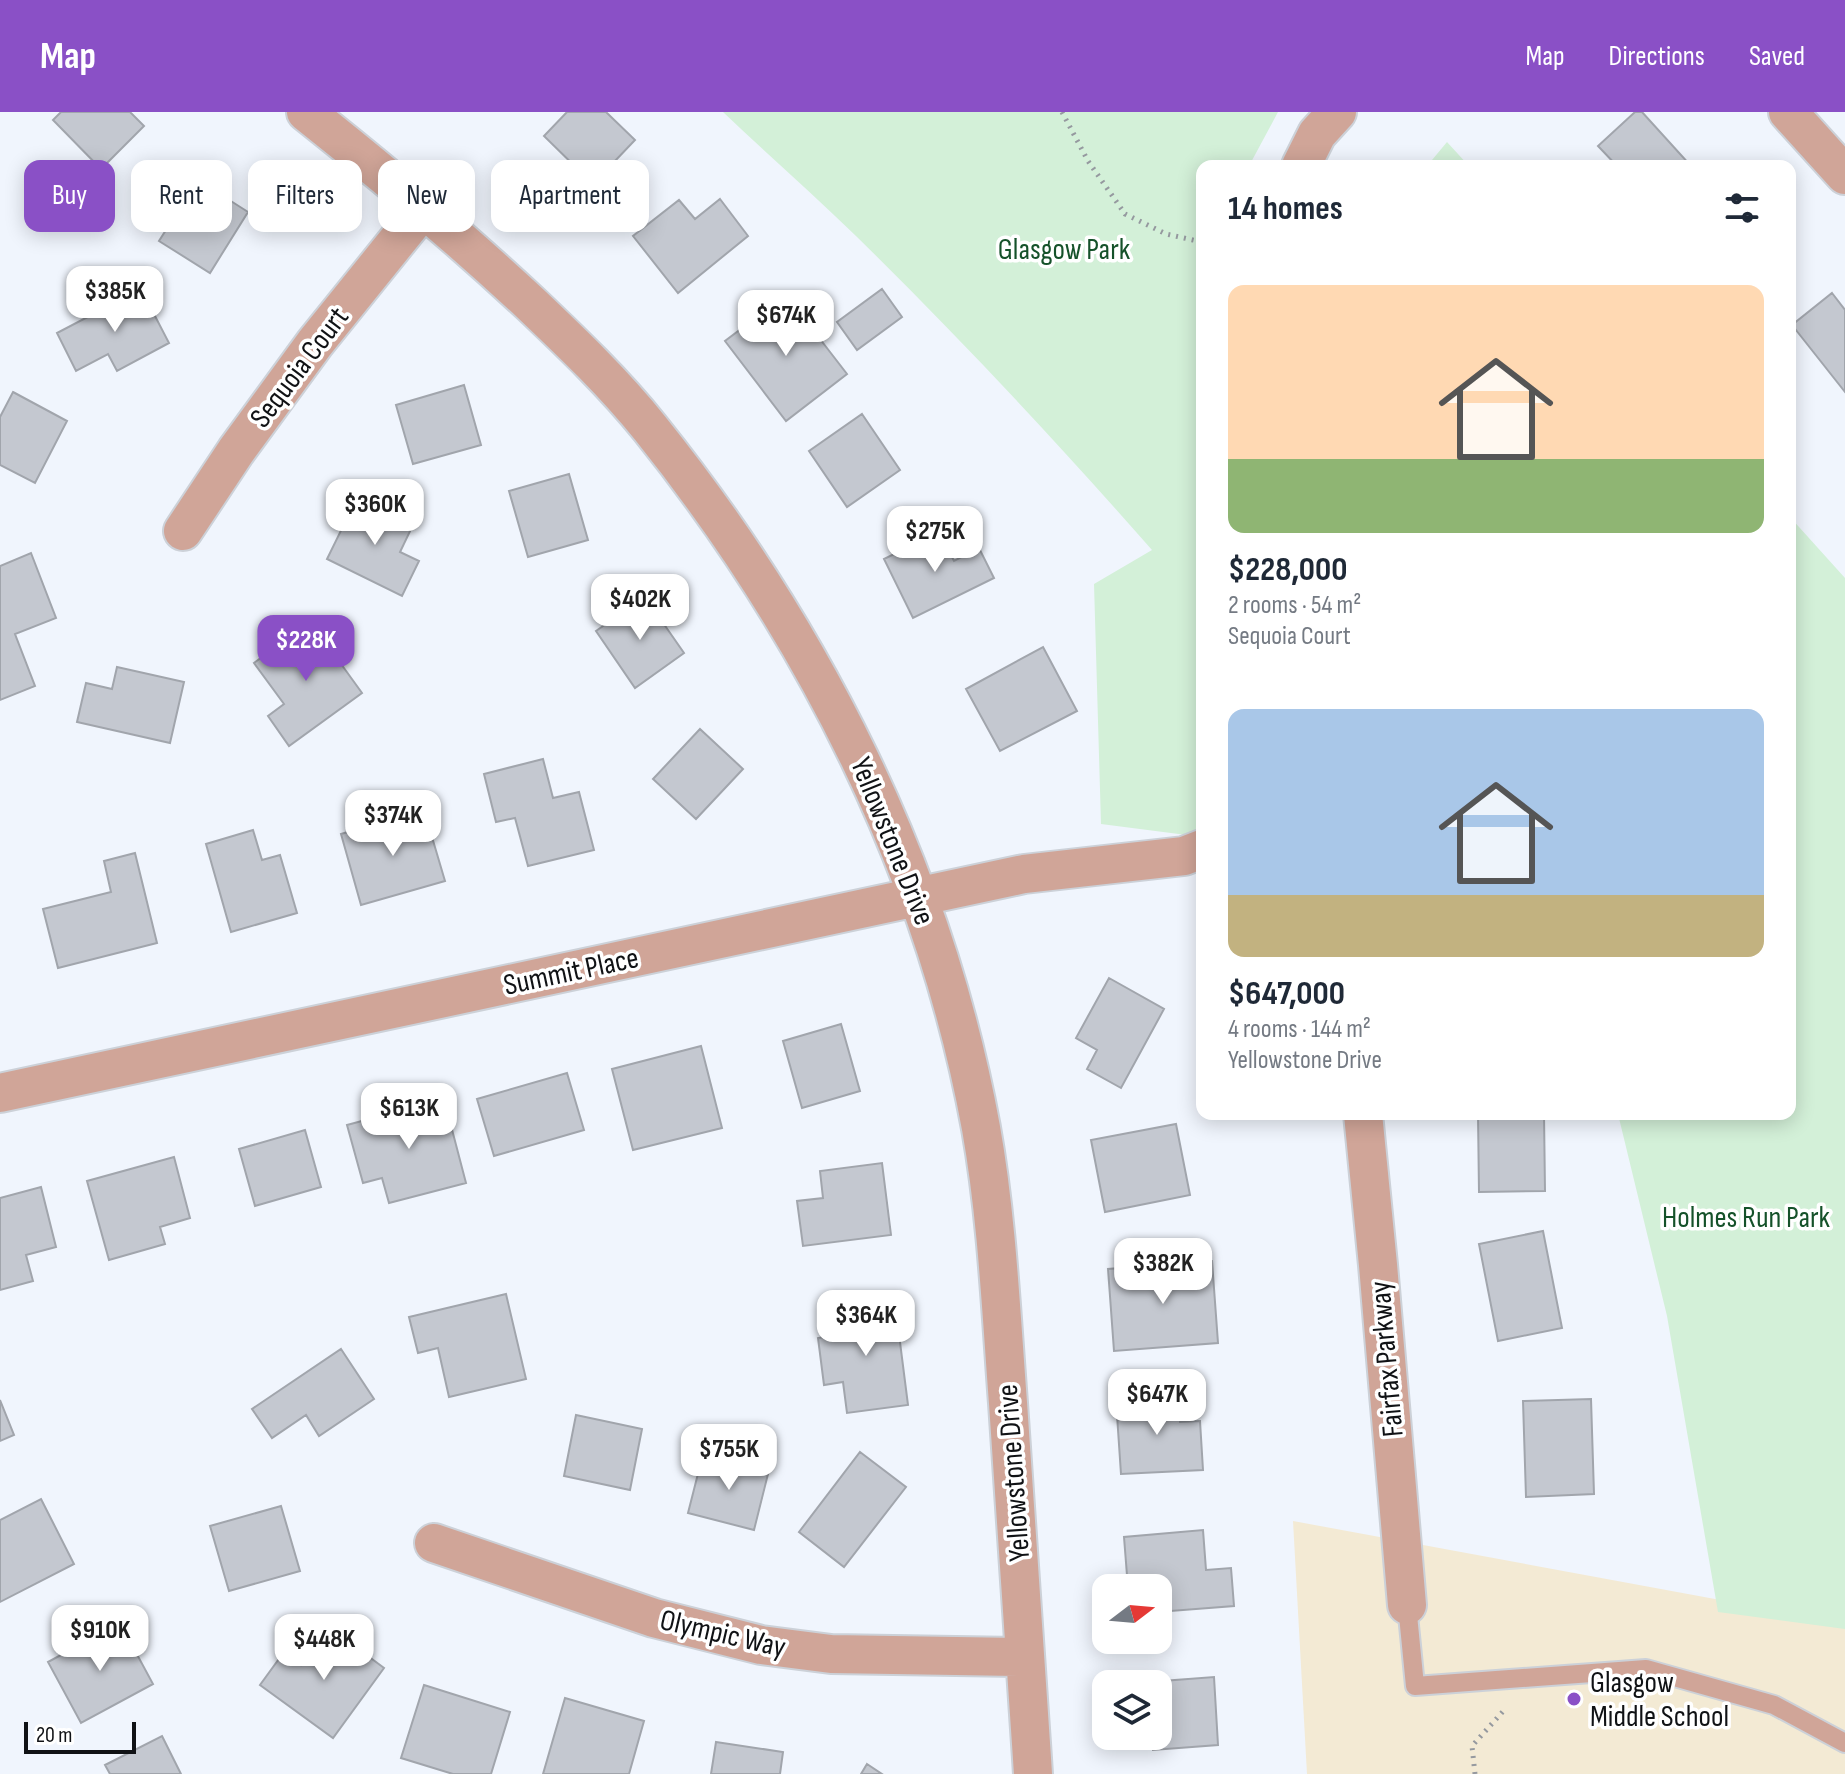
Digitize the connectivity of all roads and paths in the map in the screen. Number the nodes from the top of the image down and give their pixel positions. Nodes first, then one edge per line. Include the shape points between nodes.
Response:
1 (306, 112) edge
2 (1062, 112) edge
3 (1337, 112) edge
4 (1788, 112) edge
5 (1304, 160) edge
6 (378, 172) edge
7 (1845, 175) edge
8 (404, 232) edge
9 (450, 232) edge
10 (1196, 241) edge
11 (183, 531) dead end
12 (1196, 851) edge
13 (1145, 861) junction
14 (1196, 869) edge
15 (918, 896) junction
16 (0, 1093) edge
17 (1364, 1120) edge
18 (434, 1543) dead end
19 (1407, 1605) joint
20 (1025, 1657) junction
21 (1513, 1701) dead end
22 (1845, 1743) edge
23 (1033, 1774) edge
24 (1475, 1774) edge

1 - 6 street, Yellowstone Drive
2 - 10 path via 1125,214 1166,234
3 - 5 street via 1317,134
4 - 7 street
8 - 11 street, Sequoia Court via 315,343
9 - 15 street, Yellowstone Drive via 576,347 648,426 723,526 797,637 854,745
12 - 13 street, Summit Place
13 - 14 street, Summit Place
13 - 15 street, Summit Place via 1024,874
15 - 16 street, Summit Place
15 - 20 street, Yellowstone Drive via 956,1015 981,1127 997,1241
17 - 19 street, Fairfax Parkway
18 - 20 street, Olympic Way via 654,1618 761,1645 831,1654
19 - 22 lane via 1415,1686 1646,1669 1774,1705
20 - 23 street, Yellowstone Drive
21 - 24 path via 1472,1746

